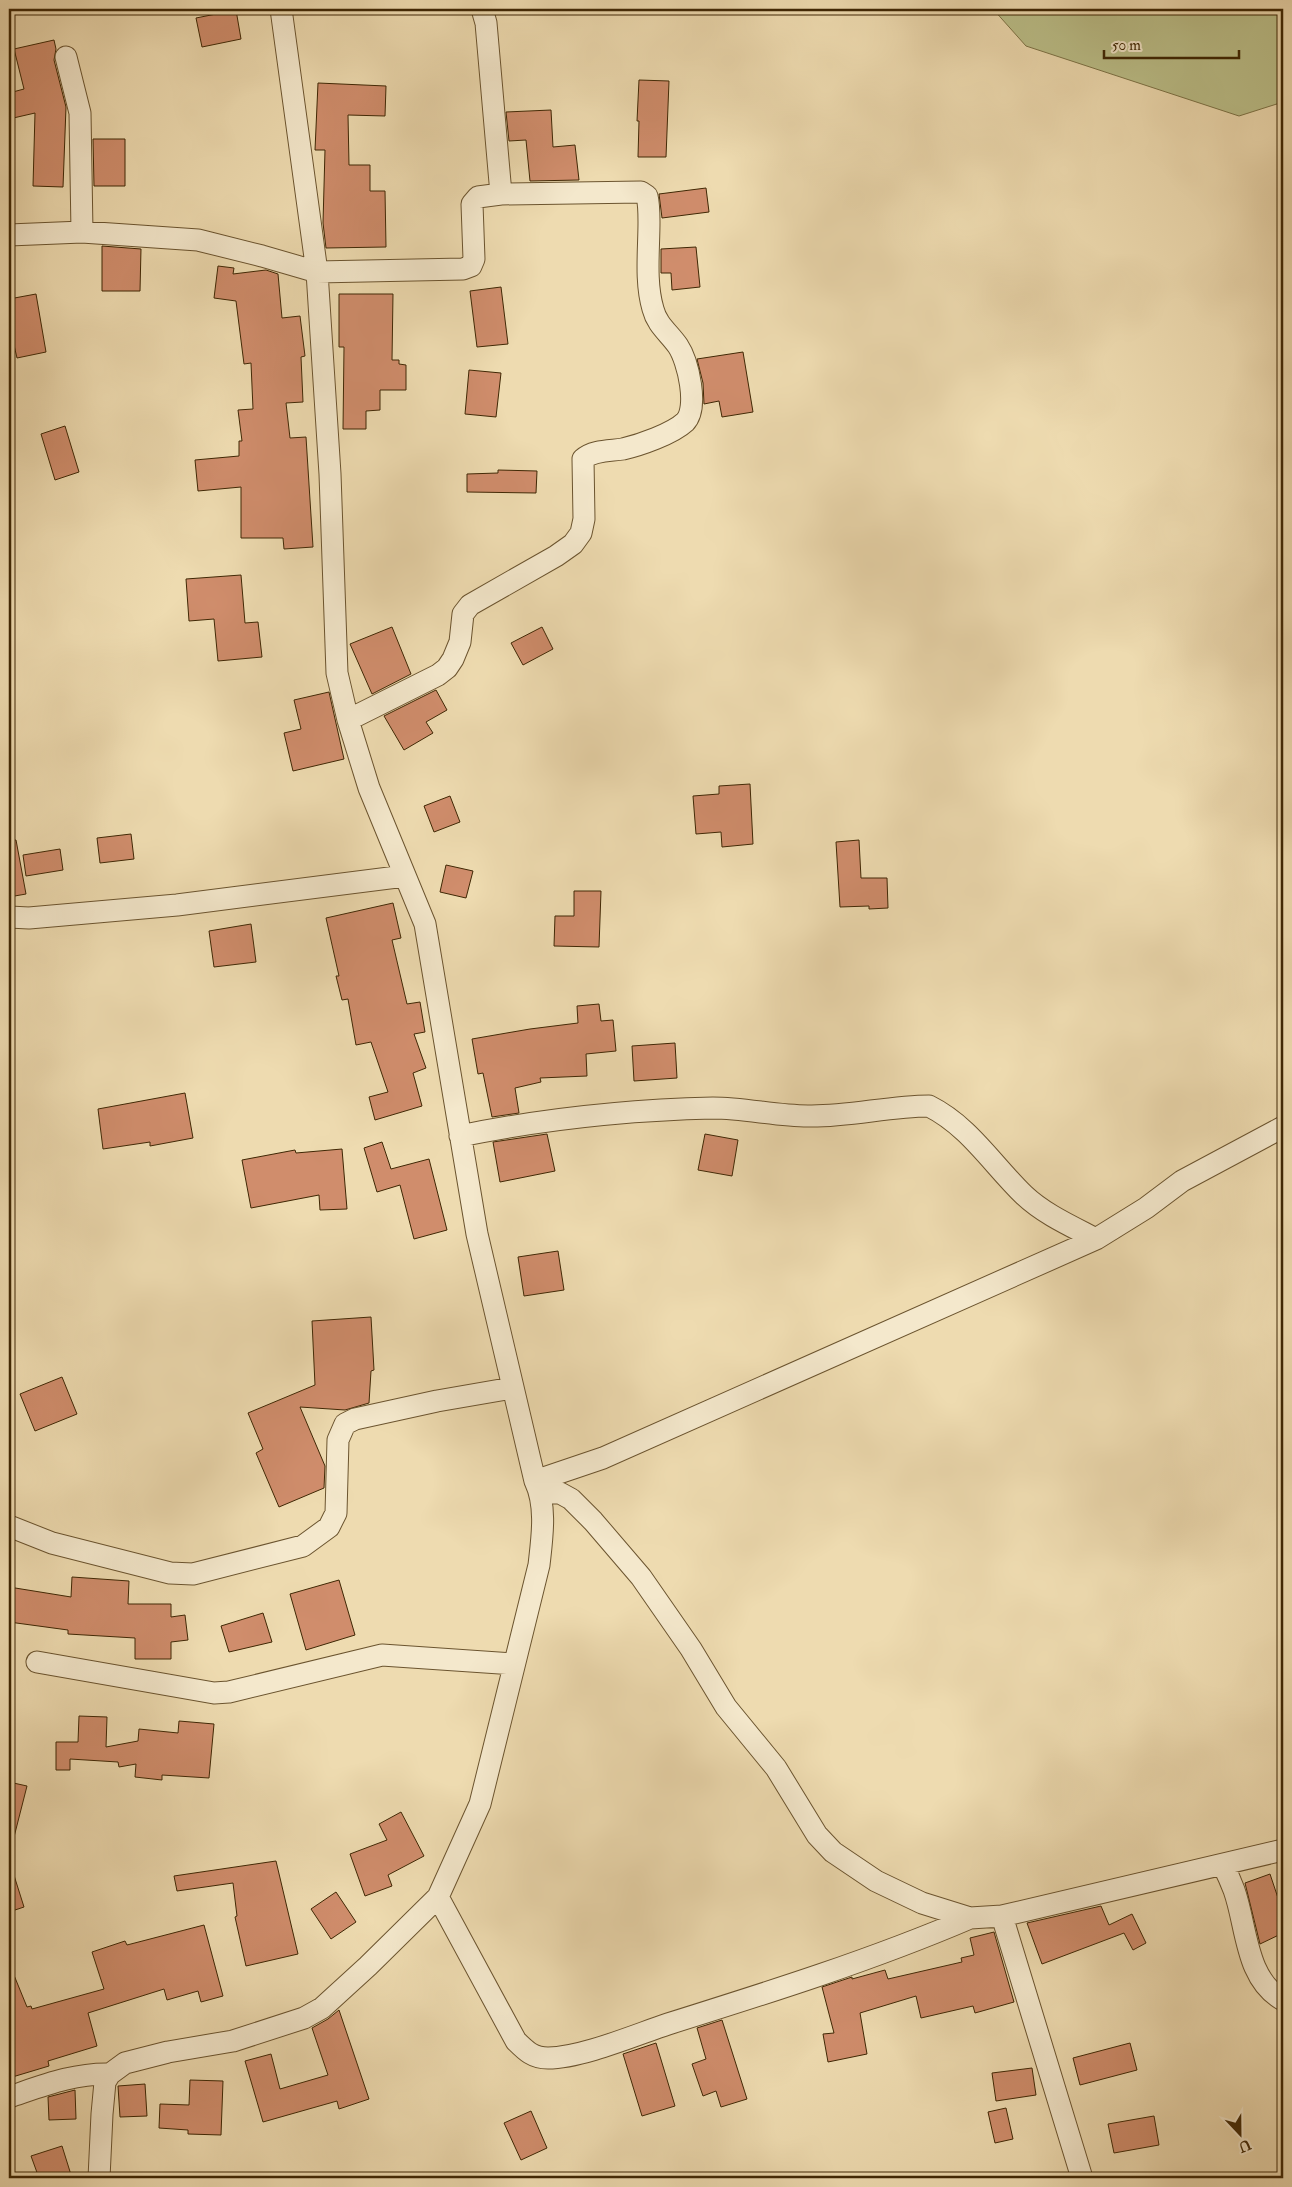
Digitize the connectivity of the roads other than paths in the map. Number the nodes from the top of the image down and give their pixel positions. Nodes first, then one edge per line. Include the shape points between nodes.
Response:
1 (281, 9) edge
2 (482, 9) edge
3 (66, 57) dead end
4 (501, 194) junction
5 (82, 232) junction
6 (9, 235) edge
7 (316, 272) junction
8 (348, 720) junction
9 (405, 876) junction
10 (9, 917) edge
11 (1283, 1127) edge
12 (460, 1136) junction
13 (1096, 1239) junction
14 (512, 1388) junction
15 (538, 1487) junction
16 (9, 1526) edge
17 (37, 1662) dead end
18 (514, 1664) junction
19 (1283, 1850) edge
20 (1223, 1865) junction
21 (438, 1897) junction
22 (1002, 1916) junction
23 (970, 1918) junction
24 (1283, 2000) edge
25 (110, 2074) junction
26 (9, 2097) edge
27 (100, 2178) edge
28 (1082, 2178) edge

1 - 7 street
2 - 4 street via 486,23
3 - 5 street via 80,113
4 - 7 street via 478,197 473,201 474,259 467,268
4 - 8 street via 641,192 647,196 653,309 660,325 679,348 693,399 691,411 686,421 673,431 583,458 584,519 581,533 573,544 470,605 462,614 460,642 447,668
5 - 6 street
5 - 7 street via 198,240
7 - 8 street via 330,474 337,673
8 - 9 street via 368,788
9 - 10 street via 177,905
9 - 12 street via 424,924
11 - 13 street via 1182,1181
12 - 13 street via 525,1123 605,1114 714,1108 809,1116 929,1106 943,1113 979,1144 1037,1205
12 - 14 street via 477,1234 510,1367
13 - 15 street
14 - 15 street
14 - 16 street via 355,1418 345,1424 338,1440 336,1513 330,1527 304,1546 193,1574 170,1573 52,1543
15 - 18 street via 543,1534 539,1565
15 - 23 street via 570,1499 641,1577 692,1649 726,1707 776,1768 817,1836 833,1852 876,1881 922,1903
17 - 18 street via 214,1693 382,1655
18 - 21 street via 480,1804
19 - 20 street
20 - 22 street
20 - 24 street via 1234,1890 1245,1940 1262,1983
21 - 23 street via 516,2041 531,2056 548,2058 582,2052 760,1995 934,1934
21 - 25 street via 322,2008 304,2018 233,2041 125,2063
22 - 23 street
22 - 28 street
25 - 26 street via 92,2073 55,2081
25 - 27 street via 105,2082

